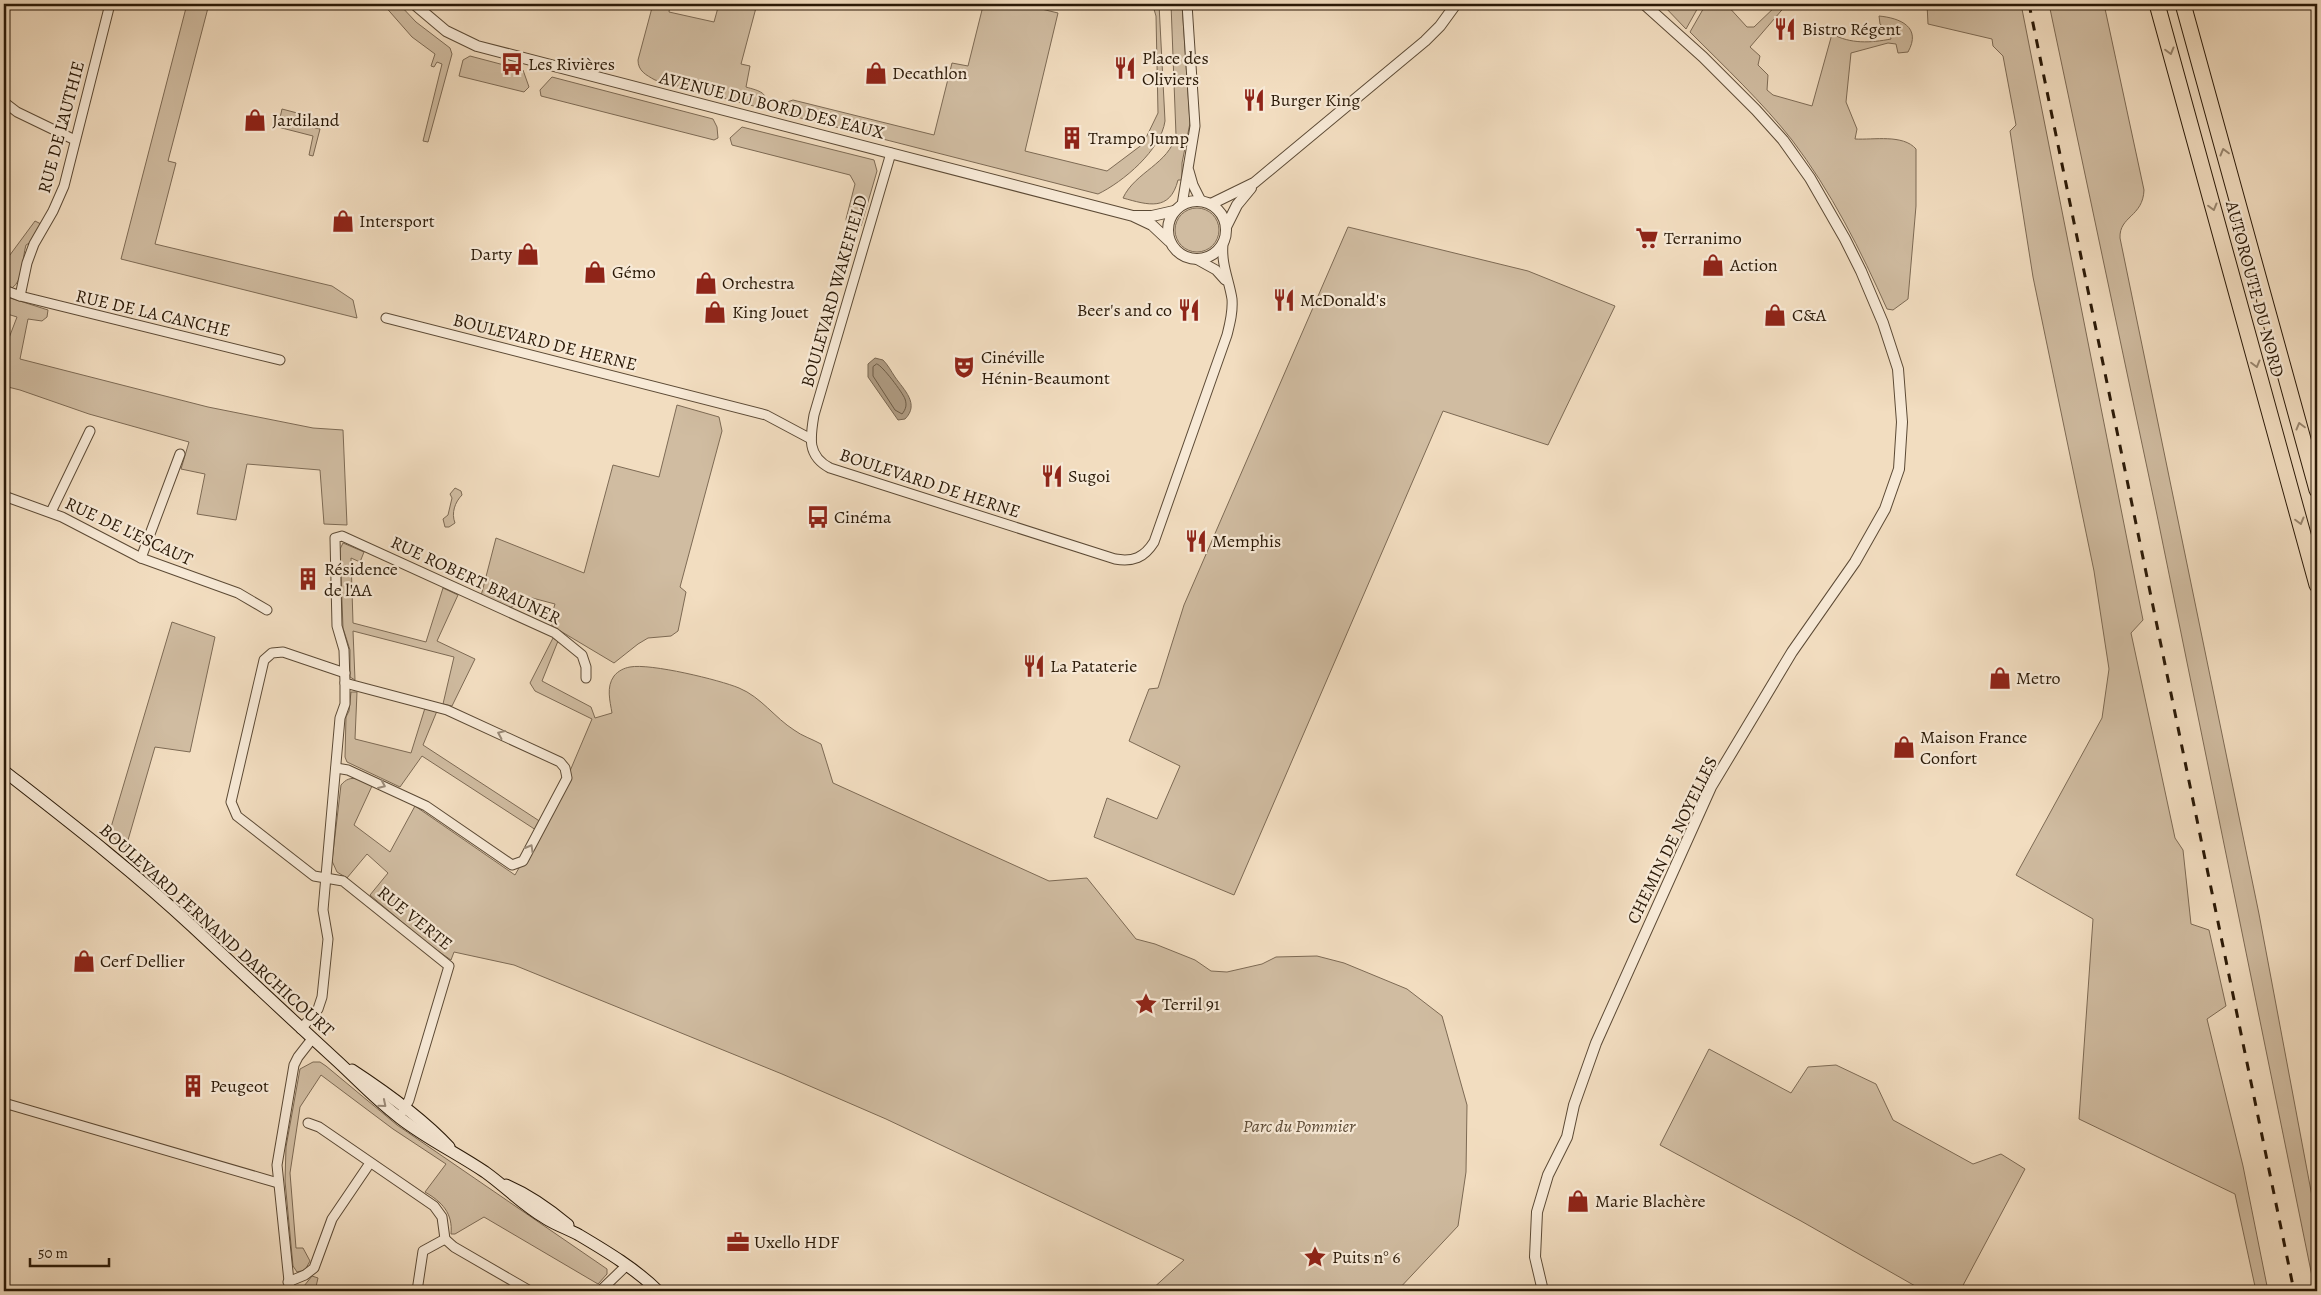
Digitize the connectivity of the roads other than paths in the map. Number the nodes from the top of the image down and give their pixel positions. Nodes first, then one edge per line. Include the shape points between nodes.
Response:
1 (110, 4) edge
2 (414, 4) edge
3 (1187, 4) edge
4 (1456, 4) edge
5 (1644, 4) edge
6 (2157, 4) edge
7 (2183, 4) edge
8 (4, 104) edge
9 (75, 140) junction
10 (891, 153) junction
11 (1188, 166) junction
12 (1254, 183) junction
13 (1206, 202) junction
14 (1178, 208) junction
15 (1133, 216) junction
16 (1226, 227) junction
17 (1169, 241) junction
18 (1223, 244) junction
19 (1198, 260) junction
20 (1227, 282) junction
21 (4, 290) edge
22 (20, 296) junction
23 (386, 318) dead end
24 (280, 360) dead end
25 (90, 431) dead end
26 (811, 439) junction
27 (180, 454) dead end
28 (2317, 490) edge
29 (4, 496) edge
30 (51, 512) junction
31 (141, 558) junction
32 (2317, 585) edge
33 (267, 610) dead end
34 (345, 673) junction
35 (586, 678) dead end
36 (345, 683) junction
37 (336, 768) junction
38 (4, 771) edge
39 (326, 878) junction
40 (301, 1029) junction
41 (312, 1039) junction
42 (4, 1103) edge
43 (402, 1113) junction
44 (308, 1123) dead end
45 (370, 1163) junction
46 (278, 1183) junction
47 (445, 1239) junction
48 (626, 1266) junction
49 (289, 1287) edge
50 (417, 1291) edge
51 (530, 1291) edge
52 (600, 1291) edge
53 (658, 1291) edge
54 (1543, 1291) edge

1 - 9 street, RUE DE L'AUTHIE
2 - 10 street, AVENUE DU BORD DES EAUX via 446,32 476,46
3 - 11 street via 1195,126
4 - 12 street via 1425,42
5 - 54 street, CHEMIN DE NOYELLES via 1703,57 1783,140 1810,178 1862,270 1898,369 1901,399 1899,469 1885,509 1854,562 1792,652 1711,788 1589,1060 1567,1137 1548,1175 1537,1212 1535,1257
6 -> 32 highway, AUTOROUTE DU NORD
28 -> 7 highway, AUTOROUTE DU NORD
8 - 9 street
9 - 22 street, RUE DE L'AUTHIE via 60,197 34,244
10 - 15 street, AVENUE DU BORD DES EAUX
10 - 26 street, BOULEVARD WAKEFIELD via 814,415
11 - 13 street via 1193,185
11 - 14 street
12 - 13 street via 1228,198
12 - 16 street via 1237,205
13 - 14 street via 1193,201
13 - 16 street via 1220,211
14 - 15 street, AVENUE DU BORD DES EAUX via 1152,216
14 - 17 street via 1167,226
15 - 17 street, AVENUE DU BORD DES EAUX via 1152,225
16 - 18 street
17 - 19 street via 1180,255
18 - 19 street via 1212,255
18 - 20 street, BOULEVARD DE HERNE
19 - 20 street via 1216,270
20 - 26 street, BOULEVARD DE HERNE via 1232,308 1227,335 1158,533 1150,550 1133,560 1115,559 830,468 815,457
21 - 22 street
22 - 24 street, RUE DE LA CANCHE
23 - 26 street, BOULEVARD DE HERNE via 766,415
25 - 30 street
27 - 31 street
29 - 30 street, RUE DE L'ESCAUT
30 - 31 street, RUE DE L'ESCAUT
31 - 33 street, RUE DE L'ESCAUT via 238,593
34 - 35 street, RUE ROBERT BRAUNER via 344,646 337,626 334,542 340,536 556,633 582,655
34 - 36 street
34 - 39 street via 283,652 266,657 261,664 231,796 237,816 311,874
36 - 37 street
37 -> 36 street via 348,770 426,806 512,865 523,861 567,778 560,762 461,715
37 - 39 street
38 - 40 main road, BOULEVARD FERNAND DARCHICOURT via 160,897
39 - 40 street via 323,915 328,939 322,997 318,1009
39 - 43 street, RUE VERTE via 343,881 449,966
40 - 41 main road, BOULEVARD FERNAND DARCHICOURT
41 - 43 main road, BOULEVARD FERNAND DARCHICOURT via 336,1060 374,1084
41 - 46 street via 294,1065 278,1160
42 - 46 street
43 - 48 main road, BOULEVARD FERNAND DARCHICOURT via 436,1133 455,1153 493,1178 547,1208 578,1235
44 - 45 street via 319,1127
45 - 47 street via 438,1210
45 - 49 street via 332,1219 312,1271
46 - 49 street
47 - 50 street via 423,1251
47 - 51 street
48 - 52 street
48 - 53 main road, BOULEVARD FERNAND DARCHICOURT

